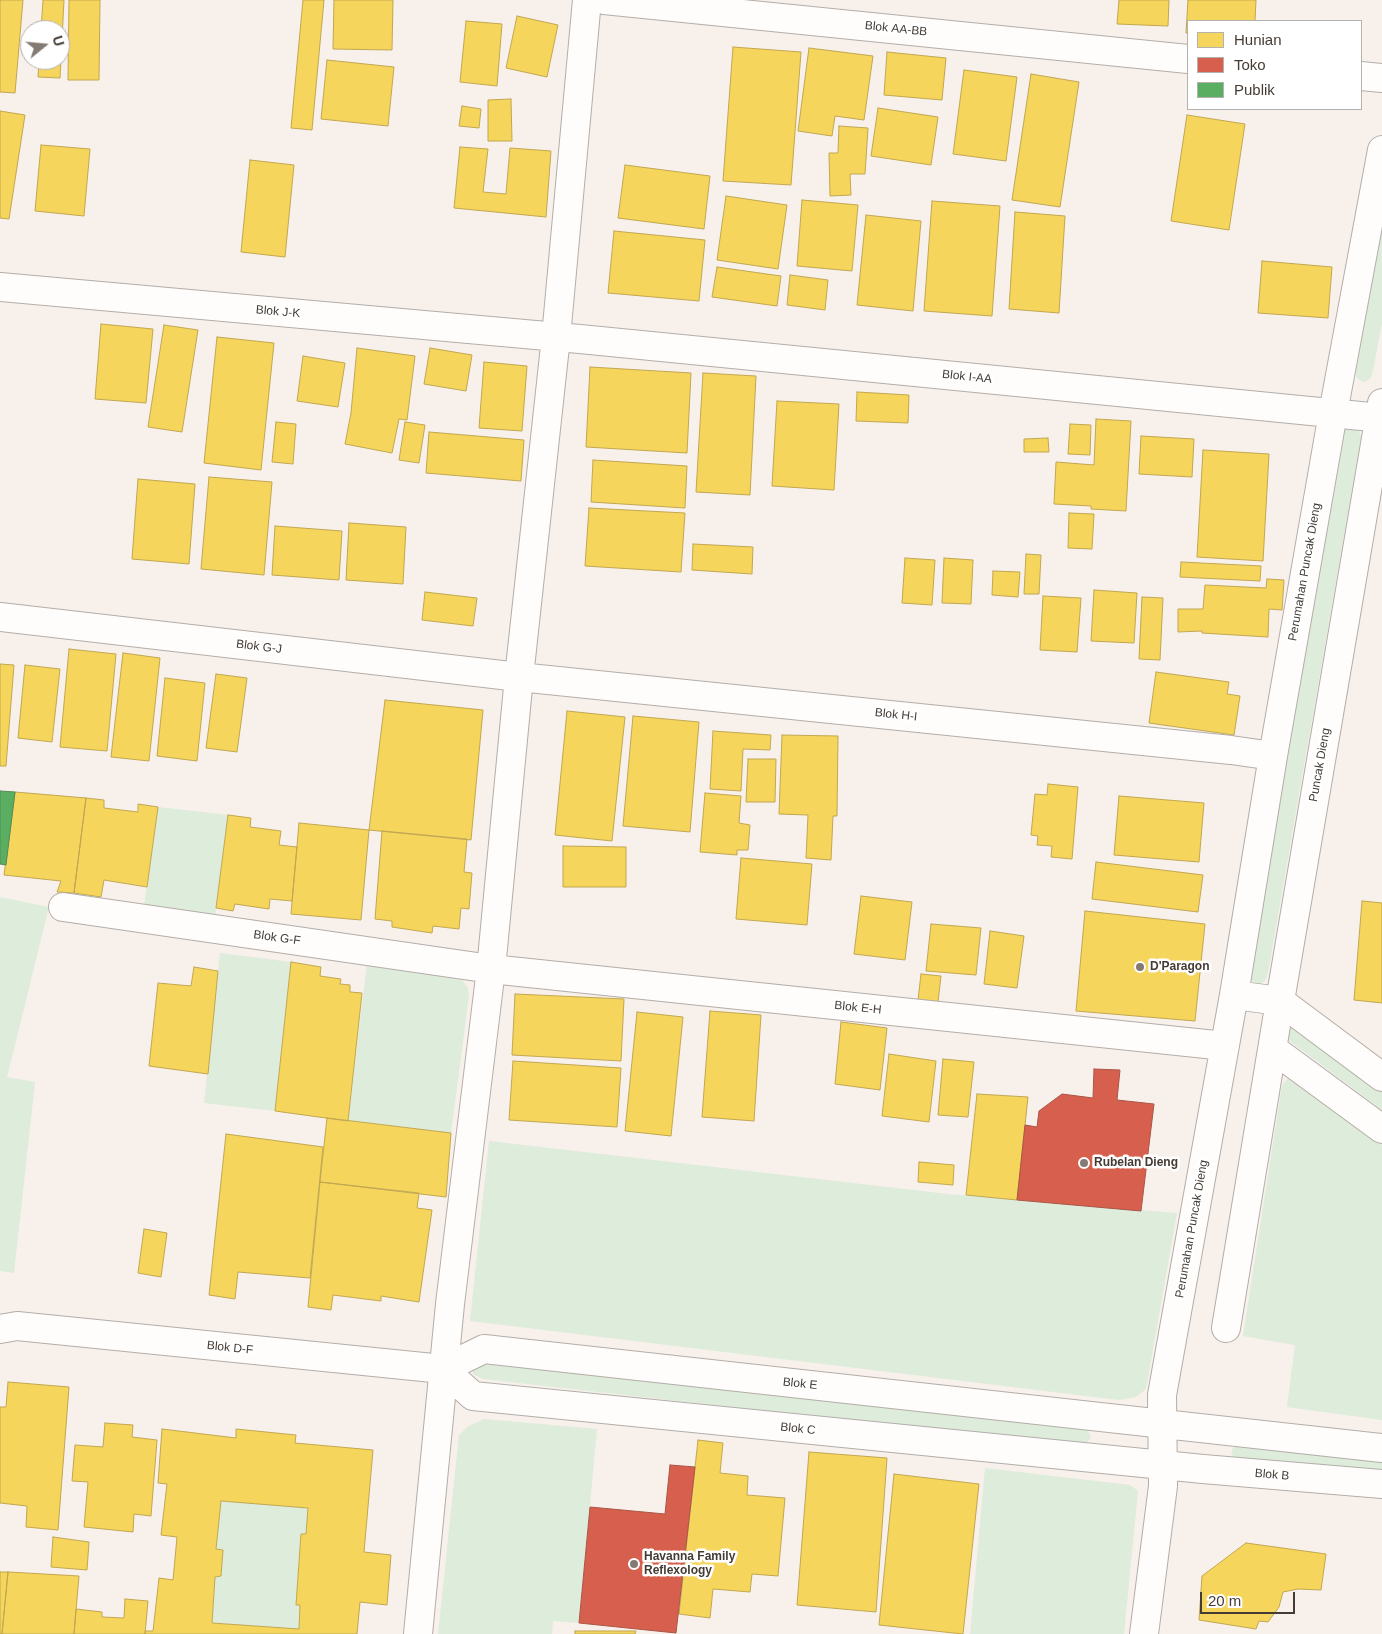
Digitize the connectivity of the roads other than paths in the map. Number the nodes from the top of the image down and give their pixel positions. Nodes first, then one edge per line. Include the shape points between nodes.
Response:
1 (587, 0) edge
2 (604, 0) edge
3 (1187, 59) edge
4 (1362, 76) edge
5 (1382, 78) edge
6 (1382, 150) edge
7 (0, 287) edge
8 (556, 337) junction
9 (1333, 413) junction
10 (1381, 413) edge
11 (0, 617) edge
12 (519, 677) junction
13 (1273, 756) junction
14 (62, 907) dead end
15 (491, 969) junction
16 (1234, 994) junction
17 (1280, 1001) junction
18 (1224, 1046) junction
19 (1273, 1049) junction
20 (1382, 1077) edge
21 (1382, 1129) edge
22 (6, 1324) edge
23 (1226, 1328) dead end
24 (443, 1369) junction
25 (1162, 1423) junction
26 (1382, 1448) edge
27 (1162, 1465) junction
28 (1382, 1484) edge
29 (418, 1634) edge
30 (1144, 1634) edge

1 - 8 street
2 - 3 street, Blok AA-BB
4 - 5 street
6 - 9 street, Perumahan Puncak Dieng
7 - 8 street, Blok J-K
8 - 9 street, Blok I-AA
8 - 12 street
9 - 10 street, Blok I-AA
9 - 13 street, Perumahan Puncak Dieng
10 - 17 street, Puncak Dieng
11 - 12 street, Blok G-J
12 - 13 street, Blok H-I
12 - 15 street
13 - 16 street, Perumahan Puncak Dieng
14 - 15 street, Blok G-F
15 - 18 street, Blok E-H
15 - 24 street
16 - 17 street
16 - 18 street, Perumahan Puncak Dieng
17 - 19 street
17 - 20 street
18 - 25 street, Perumahan Puncak Dieng via 1162,1395
19 - 21 street
19 - 23 street
22 - 24 street, Blok D-F
24 - 25 street, Blok E via 484,1349
24 - 27 street, Blok C via 473,1396
24 - 29 street
25 - 26 street, Blok E
25 - 27 street, Perumahan Puncak Dieng
27 - 28 street, Blok B
27 - 30 street, Perumahan Puncak Dieng via 1163,1486

